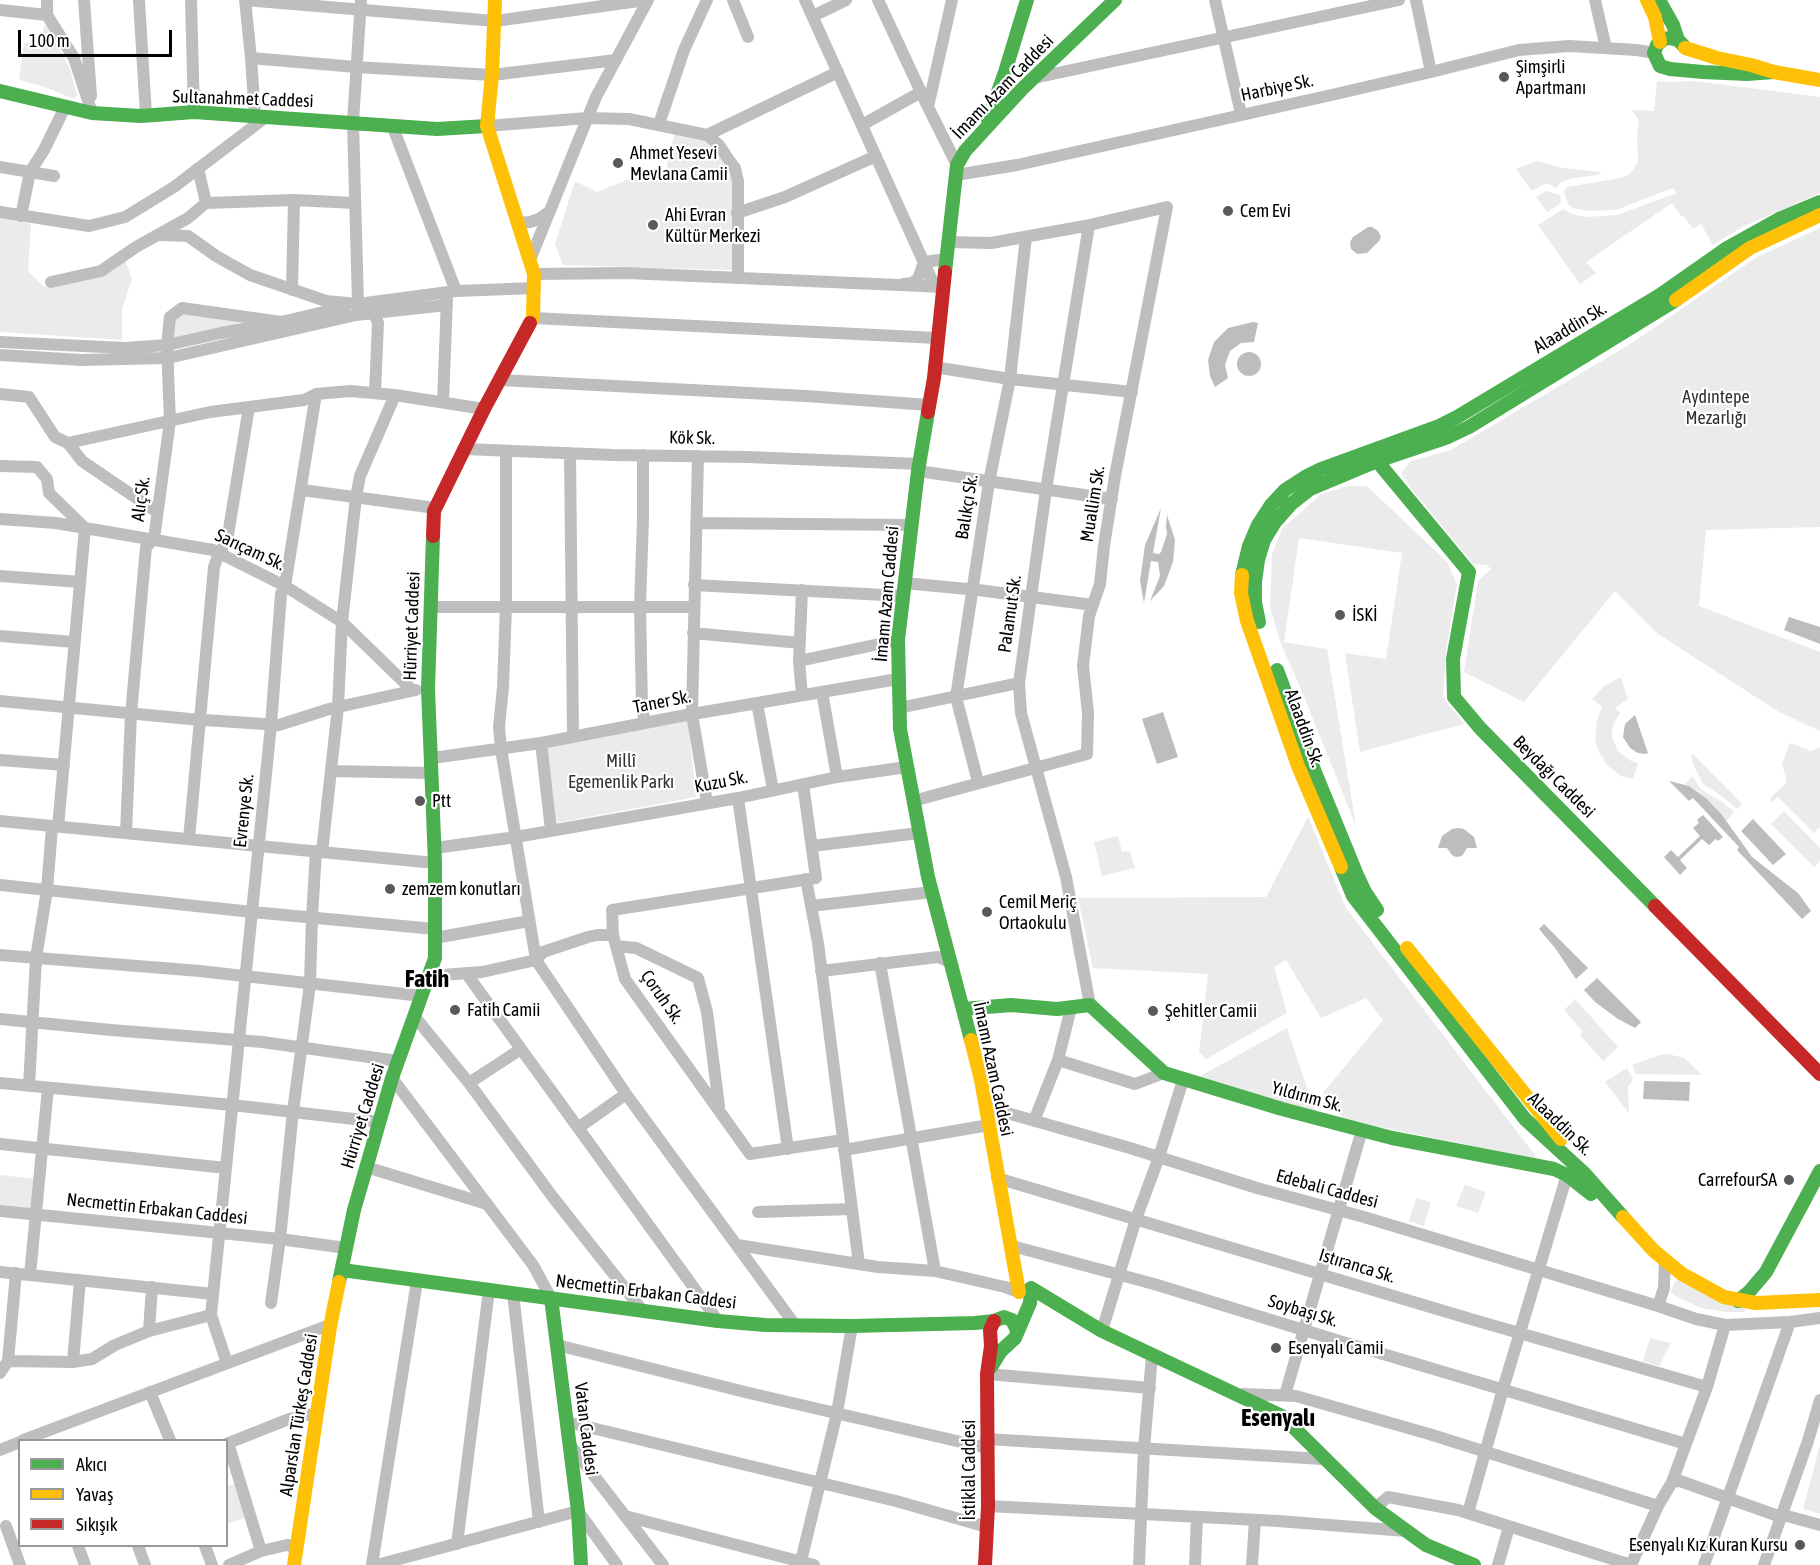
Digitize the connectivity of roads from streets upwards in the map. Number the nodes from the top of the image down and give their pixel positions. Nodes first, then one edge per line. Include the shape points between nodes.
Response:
1 (47, 0) edge
2 (84, 0) edge
3 (139, 0) edge
4 (191, 0) edge
5 (245, 0) edge
6 (495, 0) edge
7 (647, 0) edge
8 (707, 0) edge
9 (733, 0) edge
10 (806, 0) edge
11 (846, 0) edge
12 (878, 0) edge
13 (1027, 0) edge
14 (1115, 0) edge
15 (1215, 0) edge
16 (1399, 0) edge
17 (1416, 0) edge
18 (1595, 0) edge
19 (1647, 0) edge
20 (1659, 0) edge
21 (950, 2) edge
22 (360, 5) edge
23 (0, 10) edge
24 (47, 15) junction
25 (813, 16) junction
26 (495, 21) junction
27 (748, 37) dead end
28 (1222, 38) junction
29 (1682, 44) junction
30 (1657, 47) junction
31 (1606, 48) junction
32 (251, 58) junction
33 (615, 60) junction
34 (356, 68) junction
35 (1674, 69) junction
36 (838, 72) junction
37 (1005, 72) junction
38 (1431, 72) junction
39 (1774, 72) junction
40 (492, 75) junction
41 (1034, 78) junction
42 (1820, 80) edge
43 (1022, 89) junction
44 (0, 91) edge
45 (921, 93) junction
46 (65, 107) junction
47 (928, 107) junction
48 (194, 112) junction
49 (92, 113) junction
50 (1240, 114) junction
51 (146, 115) junction
52 (261, 116) junction
53 (587, 118) junction
54 (353, 122) junction
55 (659, 124) junction
56 (392, 125) junction
57 (862, 125) junction
58 (487, 126) junction
59 (985, 128) junction
60 (707, 135) junction
61 (876, 156) junction
62 (0, 167) edge
63 (198, 168) junction
64 (956, 170) junction
65 (30, 172) junction
66 (54, 176) dead end
67 (294, 200) junction
68 (1820, 202) edge
69 (206, 203) junction
70 (355, 203) junction
71 (550, 211) junction
72 (0, 212) edge
73 (737, 213) junction
74 (1820, 215) edge
75 (21, 216) junction
76 (518, 223) junction
77 (1089, 225) junction
78 (161, 235) junction
79 (1026, 237) junction
80 (948, 242) junction
81 (946, 259) junction
82 (530, 260) junction
83 (924, 262) junction
84 (738, 278) junction
85 (535, 281) junction
86 (51, 282) dead end
87 (893, 286) junction
88 (940, 287) junction
89 (292, 290) junction
90 (450, 296) junction
91 (358, 304) junction
92 (374, 313) junction
93 (533, 318) junction
94 (281, 322) junction
95 (937, 338) junction
96 (0, 342) edge
97 (167, 345) junction
98 (1572, 347) junction
99 (0, 355) edge
100 (1559, 355) junction
101 (168, 358) junction
102 (1580, 359) junction
103 (934, 367) junction
104 (1567, 368) junction
105 (1010, 379) junction
106 (500, 380) junction
107 (1062, 385) junction
108 (375, 392) junction
109 (1132, 392) junction
110 (0, 394) edge
111 (316, 394) junction
112 (395, 395) junction
113 (443, 402) junction
114 (929, 405) junction
115 (249, 407) junction
116 (484, 409) junction
117 (170, 420) junction
118 (68, 443) junction
119 (464, 449) junction
120 (506, 451) junction
121 (570, 453) junction
122 (643, 455) junction
123 (698, 456) junction
124 (1375, 456) junction
125 (0, 466) edge
126 (918, 467) junction
127 (989, 482) junction
128 (302, 490) junction
129 (1046, 490) junction
130 (356, 497) junction
131 (1112, 499) junction
132 (434, 511) junction
133 (157, 513) junction
134 (0, 519) edge
135 (696, 523) junction
136 (910, 525) junction
137 (84, 528) junction
138 (154, 539) junction
139 (219, 553) junction
140 (0, 576) edge
141 (80, 582) junction
142 (694, 585) junction
143 (285, 586) junction
144 (973, 589) junction
145 (802, 590) junction
146 (904, 590) junction
147 (1030, 596) junction
148 (1093, 604) junction
149 (640, 606) junction
150 (431, 607) junction
151 (506, 607) junction
152 (571, 607) junction
153 (694, 607) junction
154 (342, 622) junction
155 (693, 633) junction
156 (0, 636) edge
157 (898, 640) junction
158 (74, 642) junction
159 (800, 643) junction
160 (799, 661) junction
161 (898, 679) junction
162 (1019, 683) junction
163 (428, 689) junction
164 (412, 690) junction
165 (822, 692) junction
166 (802, 695) junction
167 (956, 697) junction
168 (0, 701) edge
169 (757, 703) junction
170 (338, 707) junction
171 (69, 708) junction
172 (899, 708) junction
173 (131, 714) junction
174 (692, 714) junction
175 (200, 720) junction
176 (645, 723) junction
177 (271, 724) junction
178 (573, 737) junction
179 (540, 743) junction
180 (501, 749) junction
181 (432, 758) junction
182 (0, 760) edge
183 (64, 765) junction
184 (907, 767) junction
185 (1035, 767) junction
186 (331, 771) junction
187 (432, 773) junction
188 (837, 777) junction
189 (978, 782) junction
190 (803, 784) junction
191 (772, 790) junction
192 (738, 798) junction
193 (913, 801) junction
194 (707, 803) junction
195 (0, 821) edge
196 (55, 827) junction
197 (551, 830) junction
198 (919, 833) junction
199 (126, 834) junction
200 (516, 837) junction
201 (189, 839) junction
202 (259, 846) junction
203 (812, 846) junction
204 (435, 848) junction
205 (319, 852) junction
206 (435, 863) junction
207 (806, 879) junction
208 (0, 885) edge
209 (750, 887) junction
210 (47, 890) junction
211 (932, 892) junction
212 (811, 906) junction
213 (252, 912) junction
214 (312, 917) junction
215 (529, 921) junction
216 (435, 933) junction
217 (615, 941) junction
218 (0, 955) edge
219 (36, 958) junction
220 (536, 960) junction
221 (950, 962) junction
222 (880, 963) junction
223 (821, 971) junction
224 (466, 973) junction
225 (245, 976) junction
226 (429, 976) junction
227 (309, 984) junction
228 (422, 996) junction
229 (1090, 1005) junction
230 (1071, 1008) junction
231 (963, 1009) junction
232 (415, 1017) junction
233 (0, 1018) edge
234 (32, 1022) junction
235 (239, 1040) junction
236 (300, 1047) junction
237 (521, 1048) junction
238 (1058, 1060) junction
239 (398, 1062) junction
240 (1164, 1073) junction
241 (1820, 1074) edge
242 (392, 1078) junction
243 (1183, 1080) junction
244 (0, 1083) edge
245 (469, 1083) junction
246 (29, 1086) junction
247 (48, 1088) junction
248 (626, 1094) junction
249 (232, 1105) junction
250 (986, 1107) junction
251 (719, 1109) junction
252 (293, 1111) junction
253 (1034, 1121) junction
254 (380, 1122) junction
255 (989, 1125) junction
256 (578, 1128) junction
257 (1362, 1130) junction
258 (912, 1139) junction
259 (0, 1144) edge
260 (844, 1145) junction
261 (42, 1148) junction
262 (788, 1149) junction
263 (1159, 1157) junction
264 (366, 1167) junction
265 (226, 1168) junction
266 (1820, 1171) edge
267 (1584, 1173) joint
268 (1567, 1175) junction
269 (998, 1178) junction
270 (1605, 1201) junction
271 (487, 1204) junction
272 (852, 1209) junction
273 (1339, 1210) junction
274 (0, 1211) edge
275 (758, 1212) dead end
276 (36, 1215) junction
277 (1136, 1220) junction
278 (219, 1233) junction
279 (280, 1239) junction
280 (736, 1245) junction
281 (1012, 1246) junction
282 (346, 1248) junction
283 (1665, 1260) junction
284 (859, 1264) junction
285 (342, 1270) junction
286 (935, 1271) junction
287 (1539, 1271) junction
288 (0, 1272) edge
289 (1766, 1272) junction
290 (16, 1274) junction
291 (1320, 1274) junction
292 (30, 1275) junction
293 (1119, 1275) junction
294 (80, 1280) junction
295 (417, 1281) junction
296 (152, 1287) junction
297 (489, 1290) junction
298 (513, 1293) junction
299 (213, 1294) junction
300 (551, 1298) junction
301 (1820, 1300) edge
302 (1738, 1301) junction
303 (271, 1303) dead end
304 (1030, 1303) junction
305 (1773, 1303) junction
306 (1658, 1306) junction
307 (642, 1311) junction
308 (1007, 1312) junction
309 (211, 1315) junction
310 (1820, 1318) edge
311 (718, 1321) junction
312 (1790, 1322) junction
313 (1725, 1324) junction
314 (795, 1325) junction
315 (852, 1326) junction
316 (330, 1327) junction
317 (1017, 1330) junction
318 (1304, 1330) junction
319 (149, 1331) junction
320 (1102, 1331) junction
321 (1520, 1334) junction
322 (1008, 1343) junction
323 (557, 1345) junction
324 (1152, 1356) junction
325 (8, 1361) junction
326 (73, 1362) junction
327 (227, 1363) junction
328 (0, 1373) edge
329 (987, 1374) junction
330 (1707, 1387) junction
331 (1150, 1388) junction
332 (1503, 1389) junction
333 (150, 1392) junction
334 (1235, 1394) junction
335 (1285, 1395) junction
336 (1820, 1400) edge
337 (317, 1413) junction
338 (837, 1413) junction
339 (567, 1422) junction
340 (27, 1439) edge
341 (170, 1439) edge
342 (18, 1442) edge
343 (986, 1443) junction
344 (228, 1444) edge
345 (1686, 1444) junction
346 (570, 1446) junction
347 (228, 1447) edge
348 (1144, 1448) junction
349 (0, 1449) edge
350 (1485, 1452) junction
351 (1323, 1459) junction
352 (1672, 1482) junction
353 (820, 1484) junction
354 (1728, 1498) junction
355 (988, 1506) junction
356 (1658, 1506) junction
357 (1375, 1508) junction
358 (578, 1511) junction
359 (1468, 1513) junction
360 (1141, 1514) junction
361 (625, 1516) junction
362 (1197, 1517) junction
363 (1781, 1517) junction
364 (1255, 1520) junction
365 (18, 1521) edge
366 (539, 1522) junction
367 (1820, 1526) edge
368 (3, 1527) edge
369 (987, 1527) junction
370 (1509, 1527) junction
371 (1406, 1531) junction
372 (457, 1544) junction
373 (79, 1547) edge
374 (139, 1547) edge
375 (206, 1547) edge
376 (297, 1547) junction
377 (261, 1551) junction
378 (407, 1561) edge
379 (805, 1564) edge
380 (20, 1565) edge
381 (84, 1565) edge
382 (145, 1565) edge
383 (212, 1565) edge
384 (229, 1565) edge
385 (294, 1565) edge
386 (372, 1565) edge
387 (378, 1565) edge
388 (581, 1565) edge
389 (616, 1565) edge
390 (663, 1565) edge
391 (986, 1565) edge
392 (1139, 1565) edge
393 (1195, 1565) edge
394 (1252, 1565) edge
395 (1474, 1565) edge
396 (1498, 1565) edge
397 (1631, 1565) edge
398 (1704, 1565) edge
399 (1764, 1565) edge

1 - 24 street
2 - 49 street
3 - 51 street
4 - 48 street
5 - 22 street
5 - 32 street
6 - 26 street, Hürriyet Caddesi
7 - 26 street
7 - 33 street
8 - 55 street via 684,50
9 - 27 street
10 - 25 street
11 - 25 street
12 - 45 street
13 - 37 street
14 - 41 street, İmamı Azam Caddesi
15 - 28 street
16 - 28 street
17 - 38 street
18 - 31 street
19 - 30 street via 1655,17
20 - 29 street
21 - 47 street
22 - 26 street
22 - 34 street
23 - 24 street
24 - 49 street via 74,58
25 - 36 street
26 - 40 street, Hürriyet Caddesi
28 - 41 street
28 - 50 street
29 - 30 street via 1669,38
29 - 35 street via 1686,53 1683,63
29 - 39 street via 1717,58
30 - 31 street, Harbiye Sk.
30 - 35 street via 1660,66
31 - 38 street, Harbiye Sk. via 1519,50
32 - 34 street
32 - 52 street
33 - 40 street
33 - 53 street
34 - 40 street
34 - 54 street
35 - 39 street
36 - 57 street
36 - 60 street
37 - 43 street
37 - 59 street
38 - 50 street, Harbiye Sk.
39 - 42 street
40 - 58 street, Hürriyet Caddesi
41 - 43 street, İmamı Azam Caddesi
43 - 59 street, İmamı Azam Caddesi
44 - 46 street, Sultanahmet Caddesi
45 - 47 street
45 - 57 street
46 - 49 street, Sultanahmet Caddesi
46 - 65 street
47 - 64 street
48 - 51 street, Sultanahmet Caddesi
48 - 52 street, Sultanahmet Caddesi
49 - 51 street, Sultanahmet Caddesi
50 - 64 street, Harbiye Sk. via 1017,165
52 - 54 street, Sultanahmet Caddesi
52 - 63 street
53 - 55 street
53 - 58 street
53 - 71 street
54 - 56 street, Sultanahmet Caddesi
54 - 70 street
55 - 60 street
56 - 58 street, Sultanahmet Caddesi via 437,129
56 - 90 street
57 - 61 street
58 - 76 street, Hürriyet Caddesi
59 - 64 street, İmamı Azam Caddesi via 965,151
60 - 73 street via 735,168
61 - 73 street via 785,197
61 - 83 street
62 - 65 street
63 - 69 street
63 - 75 street via 125,217 89,226
64 - 80 street, İmamı Azam Caddesi
65 - 66 street
65 - 75 street
67 - 69 street
67 - 70 street
67 - 89 street
68 - 98 street, Alaaddin Sk. via 1727,248 1660,295
69 - 78 street
70 - 91 street
71 - 76 street via 538,219
71 - 82 street
72 - 75 street
73 - 84 street
74 - 102 street, Alaaddin Sk. via 1750,248 1678,299
76 - 82 street, Hürriyet Caddesi
77 - 79 street
77 - 107 street, Palamut Sk.
77 - 109 street, Muallim Sk. via 1167,207
78 - 86 street via 101,271
78 - 89 street via 188,236 250,275
79 - 80 street via 991,243
79 - 105 street, Balıkçı Sk.
80 - 81 street, İmamı Azam Caddesi
81 - 83 street
81 - 88 street, İmamı Azam Caddesi
82 - 85 street, Hürriyet Caddesi
83 - 87 street via 918,279
83 - 88 street
84 - 85 street via 627,273
84 - 87 street
85 - 90 street
85 - 93 street, Hürriyet Caddesi
87 - 88 street
88 - 95 street, İmamı Azam Caddesi
89 - 91 street via 326,301
90 - 91 street
90 - 92 street
90 - 113 street
91 - 92 street
91 - 94 street
92 - 101 street
92 - 108 street via 378,323
93 - 95 street
93 - 106 street, Hürriyet Caddesi
94 - 97 street
94 - 97 street, Alıç Sk. via 182,308 170,317
95 - 103 street, İmamı Azam Caddesi
96 - 97 street via 125,348
97 - 101 street, Alıç Sk.
98 - 100 street, Alaaddin Sk.
98 - 102 street
99 - 101 street via 81,360
100 - 104 street
100 - 124 street, Alaaddin Sk. via 1457,417
101 - 117 street, Alıç Sk.
102 - 104 street, Alaaddin Sk.
103 - 105 street
103 - 114 street, İmamı Azam Caddesi
104 - 124 street, Alaaddin Sk. via 1469,428
105 - 107 street
105 - 127 street, Balıkçı Sk.
106 - 114 street
106 - 116 street, Hürriyet Caddesi
107 - 109 street
107 - 129 street, Palamut Sk.
108 - 111 street
108 - 112 street
109 - 131 street, Muallim Sk.
110 - 118 street via 29,397 55,437
111 - 115 street via 304,400
111 - 128 street, Evrenye Sk.
112 - 113 street
112 - 130 street via 360,477
113 - 116 street
114 - 126 street, İmamı Azam Caddesi
115 - 117 street
115 - 139 street via 227,541
116 - 119 street, Hürriyet Caddesi
117 - 118 street
117 - 133 street, Alıç Sk.
118 - 133 street via 82,461
119 - 120 street, Kök Sk.
119 - 132 street, Hürriyet Caddesi
120 - 121 street, Kök Sk.
120 - 151 street
121 - 122 street, Kök Sk.
121 - 152 street
122 - 123 street, Kök Sk.
122 - 149 street
123 - 126 street, Kök Sk.
123 - 135 street
124 - 241 street, Beydağı Caddesi via 1469,572 1453,659 1454,697
124 - 267 street, Alaaddin Sk. via 1310,489 1275,522 1258,560 1258,620 1347,885 1359,906 1525,1119
125 - 137 street via 37,467 47,478 49,494
126 - 127 street, Kök Sk.
126 - 136 street, İmamı Azam Caddesi
127 - 129 street, Kök Sk.
127 - 144 street, Balıkçı Sk.
128 - 130 street
128 - 143 street, Evrenye Sk.
129 - 131 street, Kök Sk.
129 - 147 street, Palamut Sk.
130 - 132 street
130 - 154 street
131 - 148 street, Muallim Sk. via 1100,584
132 - 150 street, Hürriyet Caddesi
133 - 138 street, Alıç Sk.
134 - 137 street, Sarıçam Sk.
135 - 136 street
135 - 142 street
136 - 146 street, İmamı Azam Caddesi
137 - 138 street, Sarıçam Sk.
137 - 141 street
138 - 139 street, Sarıçam Sk.
138 - 173 street, Alıç Sk. via 147,547
139 - 143 street, Sarıçam Sk.
139 - 175 street via 214,567
140 - 141 street
141 - 158 street
142 - 145 street
142 - 153 street
143 - 154 street, Sarıçam Sk.
143 - 177 street, Evrenye Sk. via 281,594
144 - 146 street
144 - 147 street
144 - 167 street, Balıkçı Sk.
145 - 146 street
145 - 159 street
146 - 157 street, İmamı Azam Caddesi
147 - 148 street
147 - 162 street, Palamut Sk.
148 - 185 street, Muallim Sk. via 1083,666 1087,754
149 - 152 street
149 - 153 street
149 - 176 street
150 - 151 street
150 - 163 street, Hürriyet Caddesi
151 - 152 street
151 - 180 street
152 - 178 street
153 - 155 street
154 - 164 street, Sarıçam Sk.
154 - 170 street
155 - 159 street
155 - 174 street
156 - 158 street
157 - 160 street
157 - 161 street, İmamı Azam Caddesi
158 - 171 street
159 - 160 street
160 - 166 street
161 - 165 street, Taner Sk.
161 - 172 street, İmamı Azam Caddesi
162 - 167 street
162 - 185 street, Palamut Sk. via 1021,713
163 - 164 street
163 - 181 street, Hürriyet Caddesi
164 - 170 street
165 - 166 street, Taner Sk.
165 - 188 street
166 - 169 street, Taner Sk.
167 - 172 street
167 - 189 street, Balıkçı Sk.
168 - 171 street
169 - 174 street, Taner Sk.
169 - 191 street
170 - 177 street
170 - 186 street
171 - 173 street
171 - 183 street
172 - 184 street, İmamı Azam Caddesi
173 - 175 street
173 - 199 street, Alıç Sk.
174 - 176 street, Taner Sk.
174 - 194 street
175 - 177 street
175 - 201 street
176 - 178 street, Taner Sk.
177 - 202 street, Evrenye Sk.
178 - 179 street, Taner Sk.
179 - 180 street, Taner Sk.
179 - 197 street
180 - 181 street, Taner Sk.
180 - 200 street
181 - 187 street, Hürriyet Caddesi
182 - 183 street
183 - 196 street
184 - 188 street, Kuzu Sk.
184 - 193 street, İmamı Azam Caddesi
185 - 189 street
185 - 229 street, Palamut Sk. via 1066,877
186 - 187 street
186 - 205 street
187 - 204 street, Hürriyet Caddesi
188 - 190 street, Kuzu Sk.
189 - 193 street
190 - 191 street, Kuzu Sk.
190 - 203 street
191 - 192 street, Kuzu Sk.
192 - 194 street, Kuzu Sk.
192 - 209 street
193 - 198 street, İmamı Azam Caddesi
194 - 197 street, Kuzu Sk.
195 - 196 street
196 - 199 street
196 - 210 street
197 - 200 street, Kuzu Sk.
198 - 203 street
198 - 211 street, İmamı Azam Caddesi
199 - 201 street
200 - 204 street, Kuzu Sk.
200 - 215 street
201 - 202 street
202 - 205 street
202 - 213 street, Evrenye Sk.
203 - 207 street via 816,878
204 - 206 street, Hürriyet Caddesi
205 - 206 street
205 - 214 street
206 - 216 street, Hürriyet Caddesi
207 - 209 street, Çoruh Sk.
207 - 212 street
208 - 210 street
209 - 217 street, Çoruh Sk. via 612,910
209 - 262 street
210 - 213 street
210 - 219 street
211 - 212 street
211 - 221 street, İmamı Azam Caddesi
212 - 223 street
213 - 214 street
213 - 225 street, Evrenye Sk.
214 - 216 street
214 - 227 street
215 - 216 street
215 - 220 street
216 - 226 street, Hürriyet Caddesi via 435,958
217 - 220 street via 597,935 588,937 543,952
217 - 251 street, Çoruh Sk. via 625,979
217 - 251 street via 698,978 707,1012
218 - 219 street
219 - 225 street
219 - 234 street
220 - 224 street
220 - 248 street
221 - 222 street via 938,957
221 - 231 street, İmamı Azam Caddesi
222 - 223 street
222 - 258 street
223 - 260 street
224 - 226 street
224 - 237 street
225 - 227 street
225 - 235 street, Evrenye Sk.
226 - 228 street, Hürriyet Caddesi
227 - 228 street
227 - 236 street
228 - 232 street, Hürriyet Caddesi
229 - 230 street
229 - 240 street, Yıldırım Sk.
230 - 231 street via 1011,1005
230 - 238 street
231 - 250 street, İmamı Azam Caddesi
232 - 239 street, Hürriyet Caddesi
232 - 245 street
233 - 234 street
234 - 235 street
234 - 246 street
235 - 236 street
235 - 249 street, Evrenye Sk.
236 - 239 street
236 - 252 street
237 - 245 street
237 - 256 street
238 - 240 street via 1135,1084
238 - 253 street
239 - 242 street, Hürriyet Caddesi
240 - 243 street, Yıldırım Sk.
242 - 254 street, Hürriyet Caddesi
242 - 271 street
243 - 257 street, Yıldırım Sk.
243 - 263 street
244 - 246 street
245 - 307 street
246 - 247 street
247 - 249 street
247 - 261 street
248 - 256 street
248 - 280 street
249 - 252 street
249 - 265 street, Evrenye Sk.
250 - 253 street, Edebali Caddesi
250 - 255 street, İmamı Azam Caddesi
251 - 262 street, Çoruh Sk. via 750,1154
252 - 254 street
252 - 279 street
253 - 263 street, Edebali Caddesi
254 - 264 street, Hürriyet Caddesi
255 - 258 street, Çoruh Sk.
255 - 269 street, İmamı Azam Caddesi
256 - 311 street
257 - 268 street, Yıldırım Sk. via 1554,1169
257 - 273 street
258 - 260 street, Çoruh Sk.
258 - 286 street
259 - 261 street
260 - 262 street, Çoruh Sk.
260 - 272 street
261 - 265 street
261 - 276 street
263 - 273 street, Edebali Caddesi
263 - 277 street
264 - 271 street
264 - 282 street, Hürriyet Caddesi
265 - 278 street, Evrenye Sk.
266 - 289 street
267 - 270 street, Yıldırım Sk.
268 - 270 street, Yıldırım Sk.
268 - 287 street
269 - 277 street, Istıranca Sk.
269 - 281 street, İmamı Azam Caddesi
270 - 283 street, Yıldırım Sk.
271 - 300 street via 533,1264
272 - 275 street
272 - 284 street
273 - 287 street, Edebali Caddesi
273 - 291 street
274 - 276 street, Necmettin Erbakan Caddesi
276 - 278 street, Necmettin Erbakan Caddesi
276 - 292 street
277 - 291 street, Istıranca Sk.
277 - 293 street
278 - 279 street, Necmettin Erbakan Caddesi
278 - 299 street, Evrenye Sk.
279 - 282 street, Necmettin Erbakan Caddesi
279 - 303 street
280 - 284 street
280 - 314 street
281 - 293 street, Soybaşı Sk.
281 - 308 street, İmamı Azam Caddesi
282 - 285 street, Hürriyet Caddesi
283 - 302 street via 1704,1287
283 - 306 street via 1664,1288
284 - 286 street
285 - 295 street, Necmettin Erbakan Caddesi
285 - 316 street, Alparslan Türkeş Caddesi
286 - 308 street via 1005,1287
287 - 306 street, Edebali Caddesi
287 - 321 street
288 - 290 street
289 - 302 street
289 - 305 street via 1765,1288
290 - 292 street
290 - 325 street
291 - 318 street
291 - 321 street, Istıranca Sk.
292 - 294 street
293 - 318 street, Soybaşı Sk.
293 - 320 street
294 - 296 street
294 - 326 street
295 - 297 street, Necmettin Erbakan Caddesi
295 - 386 street
296 - 299 street
296 - 319 street
297 - 298 street, Necmettin Erbakan Caddesi
297 - 372 street
298 - 300 street, Necmettin Erbakan Caddesi
298 - 366 street
299 - 309 street, Evrenye Sk.
300 - 307 street, Necmettin Erbakan Caddesi
300 - 323 street, Vatan Caddesi
301 - 305 street
302 - 305 street
304 - 308 street
304 - 317 street
304 - 320 street via 1086,1328
306 - 313 street, Edebali Caddesi
307 - 311 street, Necmettin Erbakan Caddesi
308 - 315 street, Necmettin Erbakan Caddesi via 948,1323
308 - 317 street
308 - 320 street
308 - 322 street, Necmettin Erbakan Caddesi via 1001,1344
308 - 329 street, İstiklal Caddesi
309 - 319 street
309 - 327 street
310 - 312 street, Edebali Caddesi
311 - 314 street, Necmettin Erbakan Caddesi
312 - 313 street, Edebali Caddesi
312 - 354 street
313 - 330 street
314 - 315 street, Necmettin Erbakan Caddesi
315 - 338 street
316 - 327 street
316 - 337 street, Alparslan Türkeş Caddesi
317 - 322 street
318 - 332 street, Soybaşı Sk.
318 - 335 street
319 - 326 street via 92,1359
320 - 324 street
321 - 330 street, Istıranca Sk.
321 - 332 street
322 - 329 street
323 - 338 street
323 - 339 street, Vatan Caddesi
324 - 331 street
324 - 334 street
325 - 326 street
325 - 328 street
327 - 333 street
329 - 331 street
329 - 343 street, İstiklal Caddesi
330 - 345 street
331 - 348 street
332 - 345 street, Soybaşı Sk.
332 - 350 street
333 - 340 street
333 - 341 street
334 - 335 street
334 - 351 street via 1282,1416
335 - 350 street
336 - 363 street
337 - 344 street via 288,1419
337 - 376 street, Alparslan Türkeş Caddesi
338 - 343 street
338 - 353 street
339 - 346 street, Vatan Caddesi
339 - 353 street
342 - 349 street
343 - 348 street
343 - 355 street, İstiklal Caddesi
345 - 352 street
346 - 358 street, Vatan Caddesi
346 - 361 street
347 - 377 street
348 - 351 street
348 - 360 street
350 - 356 street
350 - 359 street
351 - 357 street
352 - 354 street
352 - 356 street
353 - 369 street
353 - 379 street
354 - 363 street
354 - 398 street
355 - 360 street
355 - 369 street, İstiklal Caddesi
356 - 397 street
357 - 359 street via 1388,1497
357 - 371 street
358 - 366 street
358 - 388 street, Vatan Caddesi
358 - 389 street
359 - 370 street
360 - 362 street
360 - 392 street
361 - 379 street
361 - 390 street
362 - 364 street
362 - 393 street
363 - 367 street
363 - 399 street
364 - 371 street
364 - 394 street
365 - 368 street
366 - 372 street
368 - 380 street
369 - 391 street, İstiklal Caddesi
370 - 396 street
370 - 397 street
371 - 395 street via 1426,1545
372 - 378 street
373 - 381 street
374 - 382 street
375 - 383 street
376 - 377 street via 287,1545
376 - 385 street, Alparslan Türkeş Caddesi
377 - 384 street
378 - 387 street

